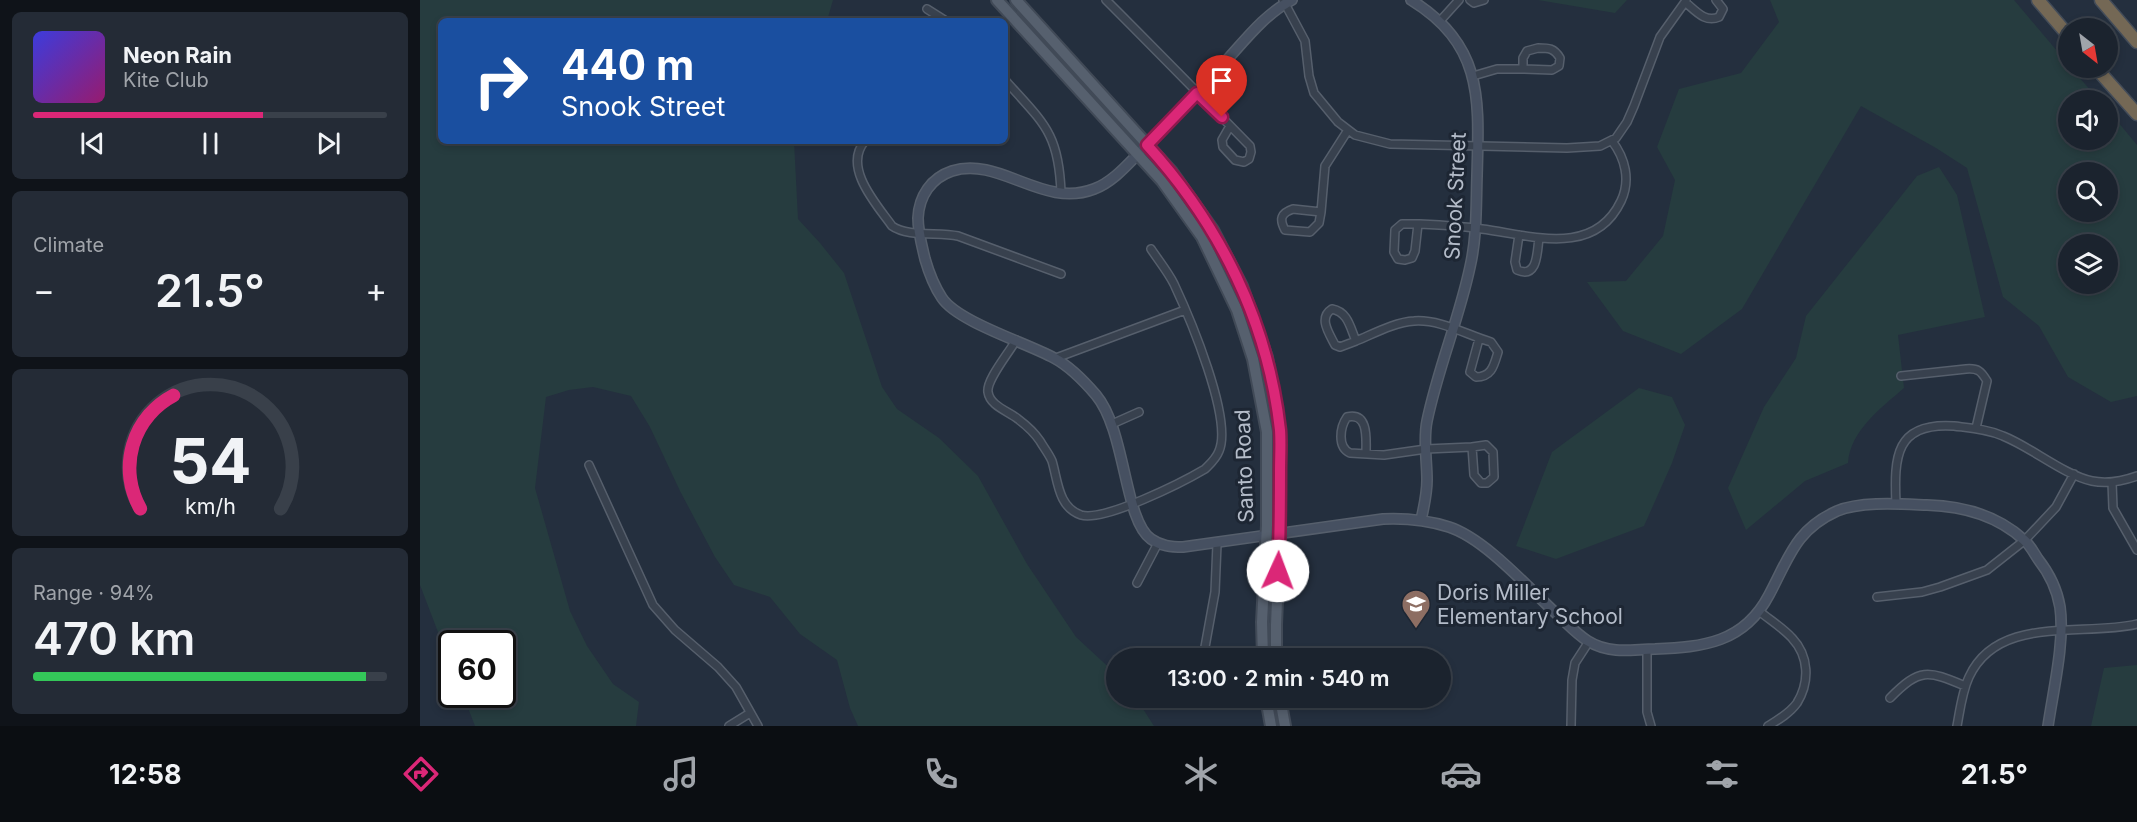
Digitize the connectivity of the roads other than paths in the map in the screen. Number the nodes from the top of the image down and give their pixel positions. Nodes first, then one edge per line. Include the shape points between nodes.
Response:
1 (997, 0) edge
2 (1016, 0) edge
3 (1106, 0) edge
4 (1411, 0) edge
5 (1459, 0) edge
6 (1470, 0) edge
7 (1484, 0) edge
8 (1716, 0) edge
9 (2038, 0) edge
10 (2101, 0) edge
11 (1287, 1) edge
12 (1686, 1) edge
13 (927, 9) dead end
14 (941, 18) edge
15 (1440, 21) junction
16 (2058, 24) edge
17 (2137, 42) edge
18 (1523, 69) junction
19 (1473, 76) junction
20 (2105, 78) edge
21 (1008, 83) edge
22 (1197, 93) junction
23 (2137, 114) edge
24 (1230, 126) junction
25 (1348, 130) junction
26 (1612, 141) junction
27 (862, 144) edge
28 (1147, 145) junction
29 (1478, 147) junction
30 (1138, 154) junction
31 (1061, 194) junction
32 (1321, 212) junction
33 (1418, 224) junction
34 (1476, 228) junction
35 (919, 233) junction
36 (1519, 235) junction
37 (1539, 238) junction
38 (1151, 249) dead end
39 (1061, 274) dead end
40 (1185, 310) junction
41 (1454, 329) junction
42 (1479, 339) junction
43 (1016, 340) junction
44 (1356, 341) junction
45 (1056, 358) junction
46 (1901, 376) dead end
47 (1139, 412) dead end
48 (1112, 424) junction
49 (1976, 428) junction
50 (1472, 447) junction
51 (1426, 449) junction
52 (1366, 453) junction
53 (589, 465) dead end
54 (2074, 474) junction
55 (2137, 476) edge
56 (2112, 482) junction
57 (1133, 504) junction
58 (1896, 504) junction
59 (1421, 520) junction
60 (1280, 534) junction
61 (1266, 536) junction
62 (2025, 540) junction
63 (1158, 543) junction
64 (1217, 544) junction
65 (2137, 550) edge
66 (1137, 583) dead end
67 (1877, 597) dead end
68 (1759, 611) junction
69 (2137, 624) edge
70 (2061, 632) junction
71 (1588, 643) junction
72 (1205, 648) edge
73 (1263, 648) edge
74 (1276, 648) edge
75 (1647, 649) junction
76 (1965, 686) junction
77 (1890, 698) dead end
78 (1268, 708) edge
79 (1282, 708) edge
80 (750, 713) junction
81 (729, 726) edge
82 (758, 726) edge
83 (1271, 726) edge
84 (1285, 726) edge
85 (1570, 726) edge
86 (1651, 726) edge
87 (1768, 726) edge
88 (1957, 726) edge
89 (2048, 726) edge

1 - 30 main road, Santo Road
2 - 28 main road, Santo Road
3 - 22 street
4 - 15 street, Snook Street
5 - 15 street
6 - 7 street
8 - 12 street via 1723,9 1713,20 1707,20
9 - 16 highway
10 - 17 highway
11 - 22 street via 1263,20
11 - 25 street via 1305,40 1314,93
12 - 26 street via 1660,37 1627,122
13 - 14 street
15 - 19 street, Snook Street via 1460,48
18 - 18 street via 1552,70 1560,58 1551,48 1527,51
18 - 19 street via 1497,69
19 - 29 street, Snook Street
20 - 23 highway
21 - 31 street via 1050,132 1058,156
22 - 24 street
22 - 28 street
24 - 24 street via 1222,140 1223,147 1235,160 1244,162 1249,159 1250,146
25 - 29 street via 1365,139 1390,144
25 - 32 street via 1325,166
26 - 29 street via 1589,148
26 - 37 street via 1622,157 1626,176 1625,193 1616,213 1591,233 1561,239
27 - 35 street via 857,161 862,183 892,226 899,231
28 - 30 street
28 - 60 main road, Santo Road via 1172,172 1213,230 1251,308 1267,357 1280,432
29 - 34 street, Snook Street
30 - 31 street via 1094,189
30 - 61 main road, Santo Road via 1202,237 1237,310 1254,359 1267,432
31 - 35 street via 1003,175 967,169 953,171 933,181 921,198
32 - 32 street via 1293,209 1282,215 1281,223 1288,231 1310,232 1319,223
33 - 33 street via 1397,226 1394,252 1398,259 1412,258
33 - 34 street
34 - 36 street
34 - 41 street, Snook Street
35 - 39 street via 958,236
35 - 43 street via 932,280 943,300 962,315
36 - 37 street
36 - 37 street via 1515,262 1523,273 1534,268
38 - 40 street
40 - 45 street
40 - 57 street via 1210,373 1220,419 1220,450 1205,469
41 - 42 street
41 - 44 street via 1413,321
41 - 51 street, Snook Street via 1428,418
42 - 42 street via 1470,372 1484,377 1491,373 1498,352 1491,342
43 - 45 street
43 - 57 street via 988,383 992,402 1016,417 1039,439 1051,459 1069,509 1088,516
44 - 44 street via 1345,316 1329,310 1324,320 1335,345 1341,347
45 - 48 street via 1101,401
46 - 49 street via 1976,368 1982,372 1988,381
47 - 48 street
48 - 57 street
49 - 54 street via 2002,435
49 - 58 street via 1934,425 1914,433 1897,456
50 - 50 street via 1474,475 1481,483 1488,483 1494,477 1493,452 1486,445
50 - 51 street
51 - 52 street via 1394,455
51 - 59 street, Snook Street via 1427,482
52 - 52 street via 1361,420 1347,417 1341,444 1350,453
53 - 80 street via 653,605 736,687
54 - 56 street via 2092,481
54 - 62 street via 2056,507
55 - 56 street
56 - 65 street via 2112,508
57 - 63 street via 1141,528
58 - 62 street via 1961,508 1984,515
58 - 68 street via 1838,511 1812,526 1791,549
59 - 60 street via 1383,519
59 - 71 street via 1451,527 1479,544
60 - 61 street
60 - 74 main road, Santo Road
61 - 64 street
61 - 73 main road, Santo Road
62 - 67 street via 1987,570 1931,590
62 - 70 street via 2047,570 2056,591
63 - 64 street via 1176,547
63 - 66 street
64 - 72 street via 1215,592
68 - 75 street via 1737,630 1711,643
68 - 87 street via 1792,638 1804,657 1806,676 1796,704
69 - 70 street
70 - 76 street via 2036,632 2012,638 1978,663
70 - 89 street
71 - 75 street via 1616,650
71 - 85 street via 1575,663
75 - 86 street via 1647,712
76 - 77 street via 1921,674 1908,680
76 - 88 street
78 - 83 main road
79 - 84 main road
80 - 81 street
80 - 82 street

